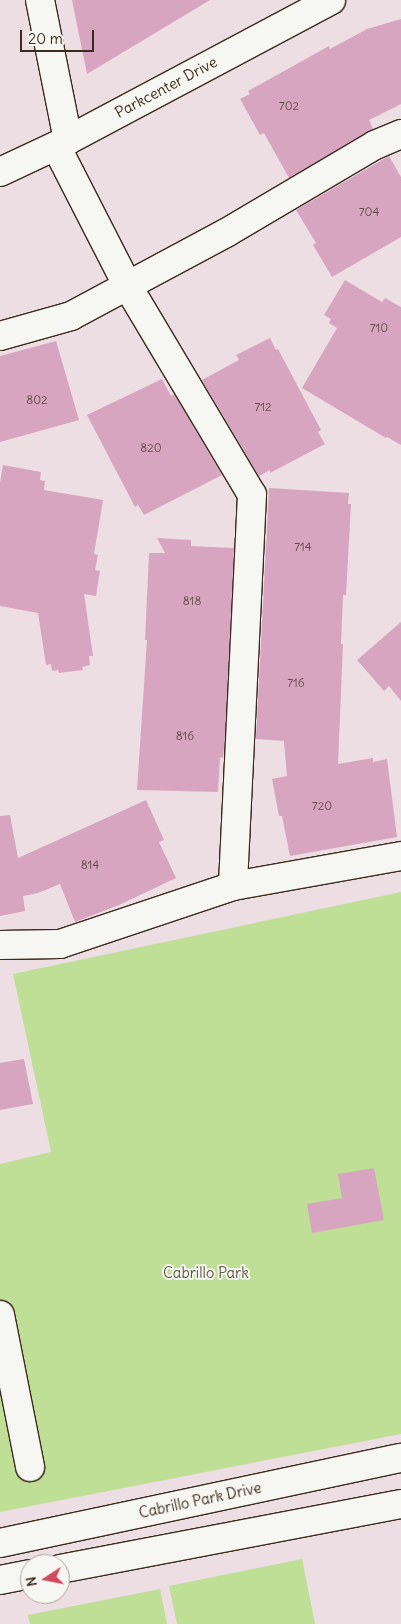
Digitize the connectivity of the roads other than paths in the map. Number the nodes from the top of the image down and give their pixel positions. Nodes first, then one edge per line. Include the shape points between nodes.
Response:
1 (40, 0) edge
2 (331, 0) edge
3 (401, 134) edge
4 (62, 143) junction
5 (0, 172) edge
6 (127, 285) junction
7 (0, 336) edge
8 (401, 856) edge
9 (233, 886) junction
10 (0, 945) edge
11 (0, 1315) edge
12 (401, 1458) edge
13 (30, 1467) dead end
14 (401, 1504) edge
15 (0, 1543) edge
16 (70, 1567) edge
17 (20, 1576) edge
18 (0, 1580) edge

1 - 4 street
2 - 4 street, Parkcenter Drive
3 - 6 street via 375,145 226,233
4 - 5 street, Parkcenter Drive
4 - 6 street
6 - 7 street via 71,316
6 - 9 street via 252,496
8 - 9 street
9 - 10 street via 60,944
11 - 13 street
12 - 15 street, Cabrillo Park Drive
14 - 16 street
17 - 18 street

